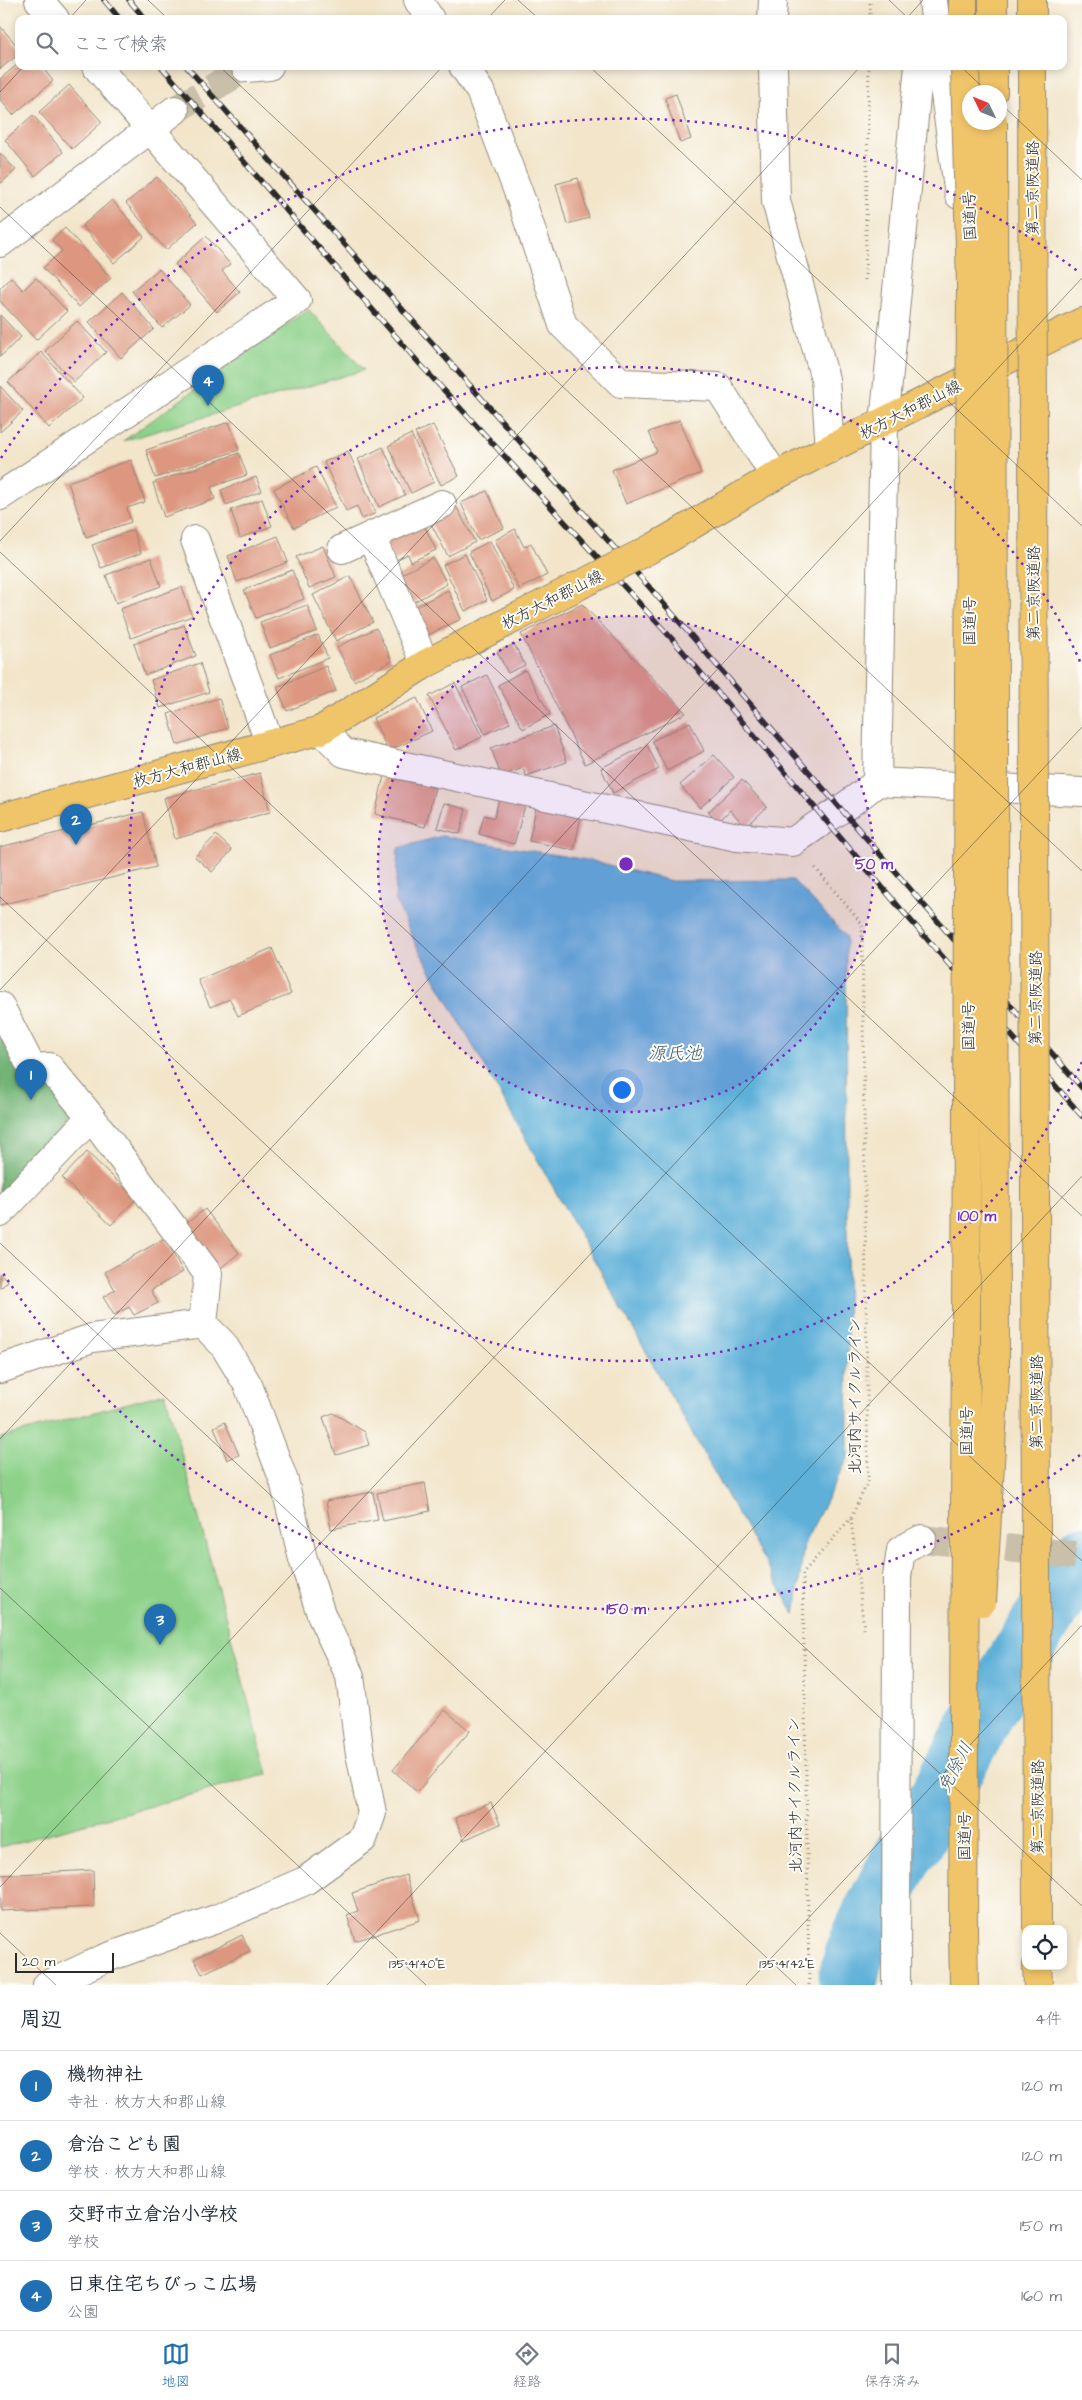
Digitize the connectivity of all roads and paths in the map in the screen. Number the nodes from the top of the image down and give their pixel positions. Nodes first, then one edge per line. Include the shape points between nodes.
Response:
1 (39, 0) edge
2 (418, 0) edge
3 (772, 0) edge
4 (870, 0) edge
5 (925, 0) edge
6 (932, 0) edge
7 (963, 0) edge
8 (992, 0) edge
9 (1032, 0) edge
10 (52, 15) edge
11 (427, 15) edge
12 (772, 15) edge
13 (870, 15) edge
14 (923, 15) edge
15 (934, 15) edge
16 (963, 15) edge
17 (993, 15) edge
18 (1032, 15) edge
19 (99, 70) edge
20 (466, 70) edge
21 (773, 70) edge
22 (919, 70) edge
23 (943, 70) edge
24 (965, 70) edge
25 (993, 70) edge
26 (1032, 70) edge
27 (993, 85) edge
28 (175, 110) tunnel mouth
29 (150, 129) junction
30 (993, 130) edge
31 (0, 243) edge
32 (971, 286) junction
33 (1082, 322) edge
34 (884, 423) junction
35 (830, 449) junction
36 (775, 476) junction
37 (0, 496) edge
38 (442, 504) dead end
39 (371, 536) junction
40 (195, 540) dead end
41 (342, 549) dead end
42 (425, 664) junction
43 (321, 730) junction
44 (270, 744) junction
45 (877, 782) junction
46 (1082, 792) edge
47 (0, 818) edge
48 (793, 842) junction
49 (0, 1006) edge
50 (91, 1117) junction
51 (0, 1212) edge
52 (203, 1324) junction
53 (0, 1369) edge
54 (922, 1539) tunnel mouth
55 (1037, 1925) edge
56 (963, 1933) junction
57 (1038, 1970) edge
58 (47, 1985) edge
59 (809, 1985) edge
60 (896, 1985) edge
61 (964, 1985) edge
62 (1038, 1985) edge

1 - 10 street
2 - 11 street
3 - 12 street
4 - 13 path
5 - 14 street
6 - 15 street
7 - 16 main road
8 - 17 main road
9 - 18 main road
19 - 29 street
20 - 36 street via 480,90 563,325 621,383 718,387
21 - 35 street via 776,201 824,379
22 - 34 street
23 - 32 street
24 - 32 main road, 国道1号, bridge
25 - 27 main road
26 - 55 main road, 第二京阪道路, bridge
28 - 29 street
29 - 31 street
29 - 37 street via 297,300
30 - 56 main road, bridge via 995,1377
32 - 56 main road, 国道1号, bridge
33 - 34 main road, 枚方大和郡山線
34 - 35 main road, 枚方大和郡山線
34 - 45 street
35 - 36 main road, 枚方大和郡山線
36 - 42 main road, 枚方大和郡山線, bridge via 656,546
38 - 39 street
39 - 41 street
39 - 42 street
40 - 44 street
42 - 43 main road, 枚方大和郡山線
43 - 44 main road, 枚方大和郡山線
43 - 48 street via 344,753 737,837
44 - 47 main road, 枚方大和郡山線
45 - 46 street
45 - 48 street via 854,802 824,818
48 - 59 path, 北河内サイクルライン via 862,924 868,1481 851,1518 803,1573
49 - 50 street via 32,1068 49,1067
50 - 51 street
50 - 52 street via 208,1274
52 - 53 street via 92,1338
52 - 58 street via 224,1344 248,1385 284,1481 303,1559 322,1617 350,1676 359,1748 372,1813 363,1839 305,1881 216,1919 103,1959
54 - 60 street via 901,1550 897,1577
56 - 61 main road, 国道1号
57 - 62 main road

